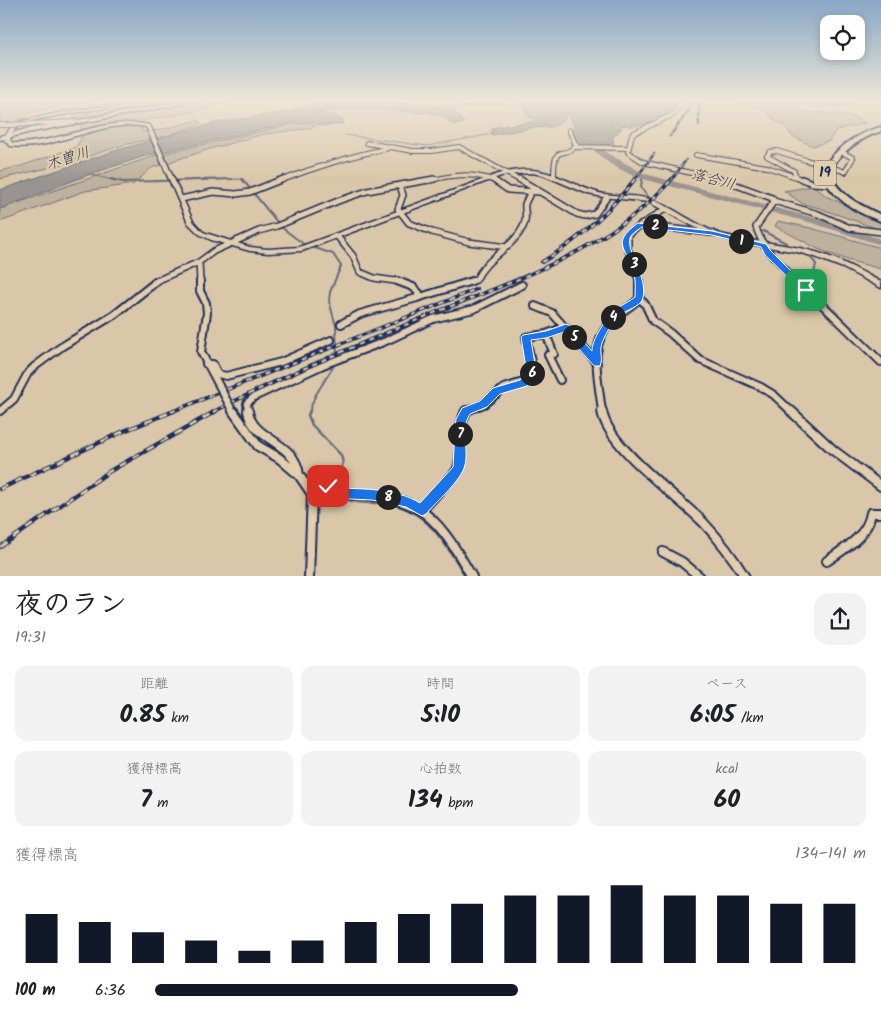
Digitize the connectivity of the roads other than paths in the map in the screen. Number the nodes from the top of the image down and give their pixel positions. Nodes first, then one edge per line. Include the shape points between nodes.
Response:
1 (14, 127) edge
2 (51, 127) edge
3 (115, 127) edge
4 (147, 127) edge
5 (647, 127) edge
6 (881, 129) edge
7 (569, 130) dead end
8 (8, 136) junction
9 (0, 138) edge
10 (368, 143) dead end
11 (391, 148) junction
12 (574, 148) junction
13 (628, 148) junction
14 (842, 152) junction
15 (785, 154) junction
16 (696, 155) dead end
17 (801, 155) dead end
18 (508, 173) junction
19 (554, 176) junction
20 (796, 177) junction
21 (490, 178) junction
22 (830, 184) junction
23 (400, 186) junction
24 (539, 192) junction
25 (530, 193) junction
26 (607, 197) junction
27 (181, 200) junction
28 (774, 202) junction
29 (666, 209) junction
30 (401, 212) junction
31 (881, 218) edge
32 (640, 225) junction
33 (881, 232) edge
34 (712, 233) junction
35 (336, 236) junction
36 (232, 244) junction
37 (763, 245) junction
38 (507, 246) junction
39 (199, 262) junction
40 (522, 285) dead end
41 (881, 285) edge
42 (417, 298) junction
43 (639, 298) junction
44 (535, 306) dead end
45 (341, 324) dead end
46 (566, 327) junction
47 (546, 334) junction
48 (331, 340) dead end
49 (881, 362) edge
50 (597, 363) junction
51 (206, 364) junction
52 (560, 380) dead end
53 (0, 411) edge
54 (299, 475) junction
55 (881, 486) edge
56 (312, 494) junction
57 (422, 510) junction
58 (881, 513) edge
59 (663, 552) dead end
60 (827, 561) dead end
61 (309, 576) edge
62 (472, 576) edge
63 (700, 576) edge
64 (745, 576) edge

1 - 8 street
2 - 8 main road
3 - 8 street via 19,146 10,143
4 - 27 street via 152,131
5 - 13 street via 632,134
6 - 14 highway, 19 via 863,134
7 - 12 street via 576,142
8 - 9 main road
10 - 11 street
11 - 18 street via 431,151 459,147
11 - 27 street via 315,167 250,192 213,192
12 - 13 street
12 - 19 street via 559,153 554,159
13 - 28 street via 628,152 643,162 728,181 767,196
14 - 15 street, bridge via 853,158 845,172
14 - 22 highway, 19 via 827,165 825,172
15 - 17 street
15 - 20 street via 770,152 767,156 794,171
16 - 20 street via 767,167
18 - 19 street via 535,172
18 - 21 street
18 - 24 street
19 - 26 street
20 - 22 street via 812,183
21 - 23 street via 461,174
21 - 25 street via 508,190
21 - 30 street
22 - 31 highway, 19 via 849,201
23 - 30 street via 404,194 398,209
23 - 36 street via 360,194 258,231
24 - 25 street
24 - 26 street via 585,216 595,214
25 - 38 street via 525,204 527,222
26 - 29 street via 637,198
27 - 36 street via 193,226 213,238
28 - 33 street via 818,214 850,228
28 - 37 street via 756,227
29 - 32 street
29 - 34 street
30 - 35 street
30 - 38 street via 409,222 433,232 465,242
32 - 34 street
32 - 43 street via 626,239 638,274
34 - 37 street
35 - 36 street via 305,248 268,251
35 - 42 street via 353,256 360,272 414,287 419,293
36 - 39 street
37 - 41 street via 822,256
37 - 49 street
38 - 42 street via 485,263 472,283
39 - 51 street via 200,291 207,313 201,347
39 - 53 street via 155,282 114,315 34,367 14,399
40 - 54 street via 474,309 433,319 254,397 247,403 246,413 250,421 266,437 290,452 297,463
42 - 45 street via 360,314
43 - 50 street via 616,313 604,331 596,347
43 - 55 street via 653,321 700,360 761,386 774,395 833,450
44 - 46 street via 552,313
46 - 47 street
46 - 50 street
47 - 52 street via 554,354 548,356
47 - 57 street via 525,339 533,371 529,380 497,391 484,404 466,411 460,428 460,464 457,471
48 - 51 street via 281,362 226,376 218,374 214,364
50 - 64 street via 602,414 613,438 704,522 725,545
51 - 54 street, bridge via 249,436
54 - 56 street
56 - 57 street via 322,486 328,486 333,494 372,494 408,502
56 - 61 street
57 - 62 street via 452,543
58 - 60 street via 871,513 866,531
59 - 63 street

